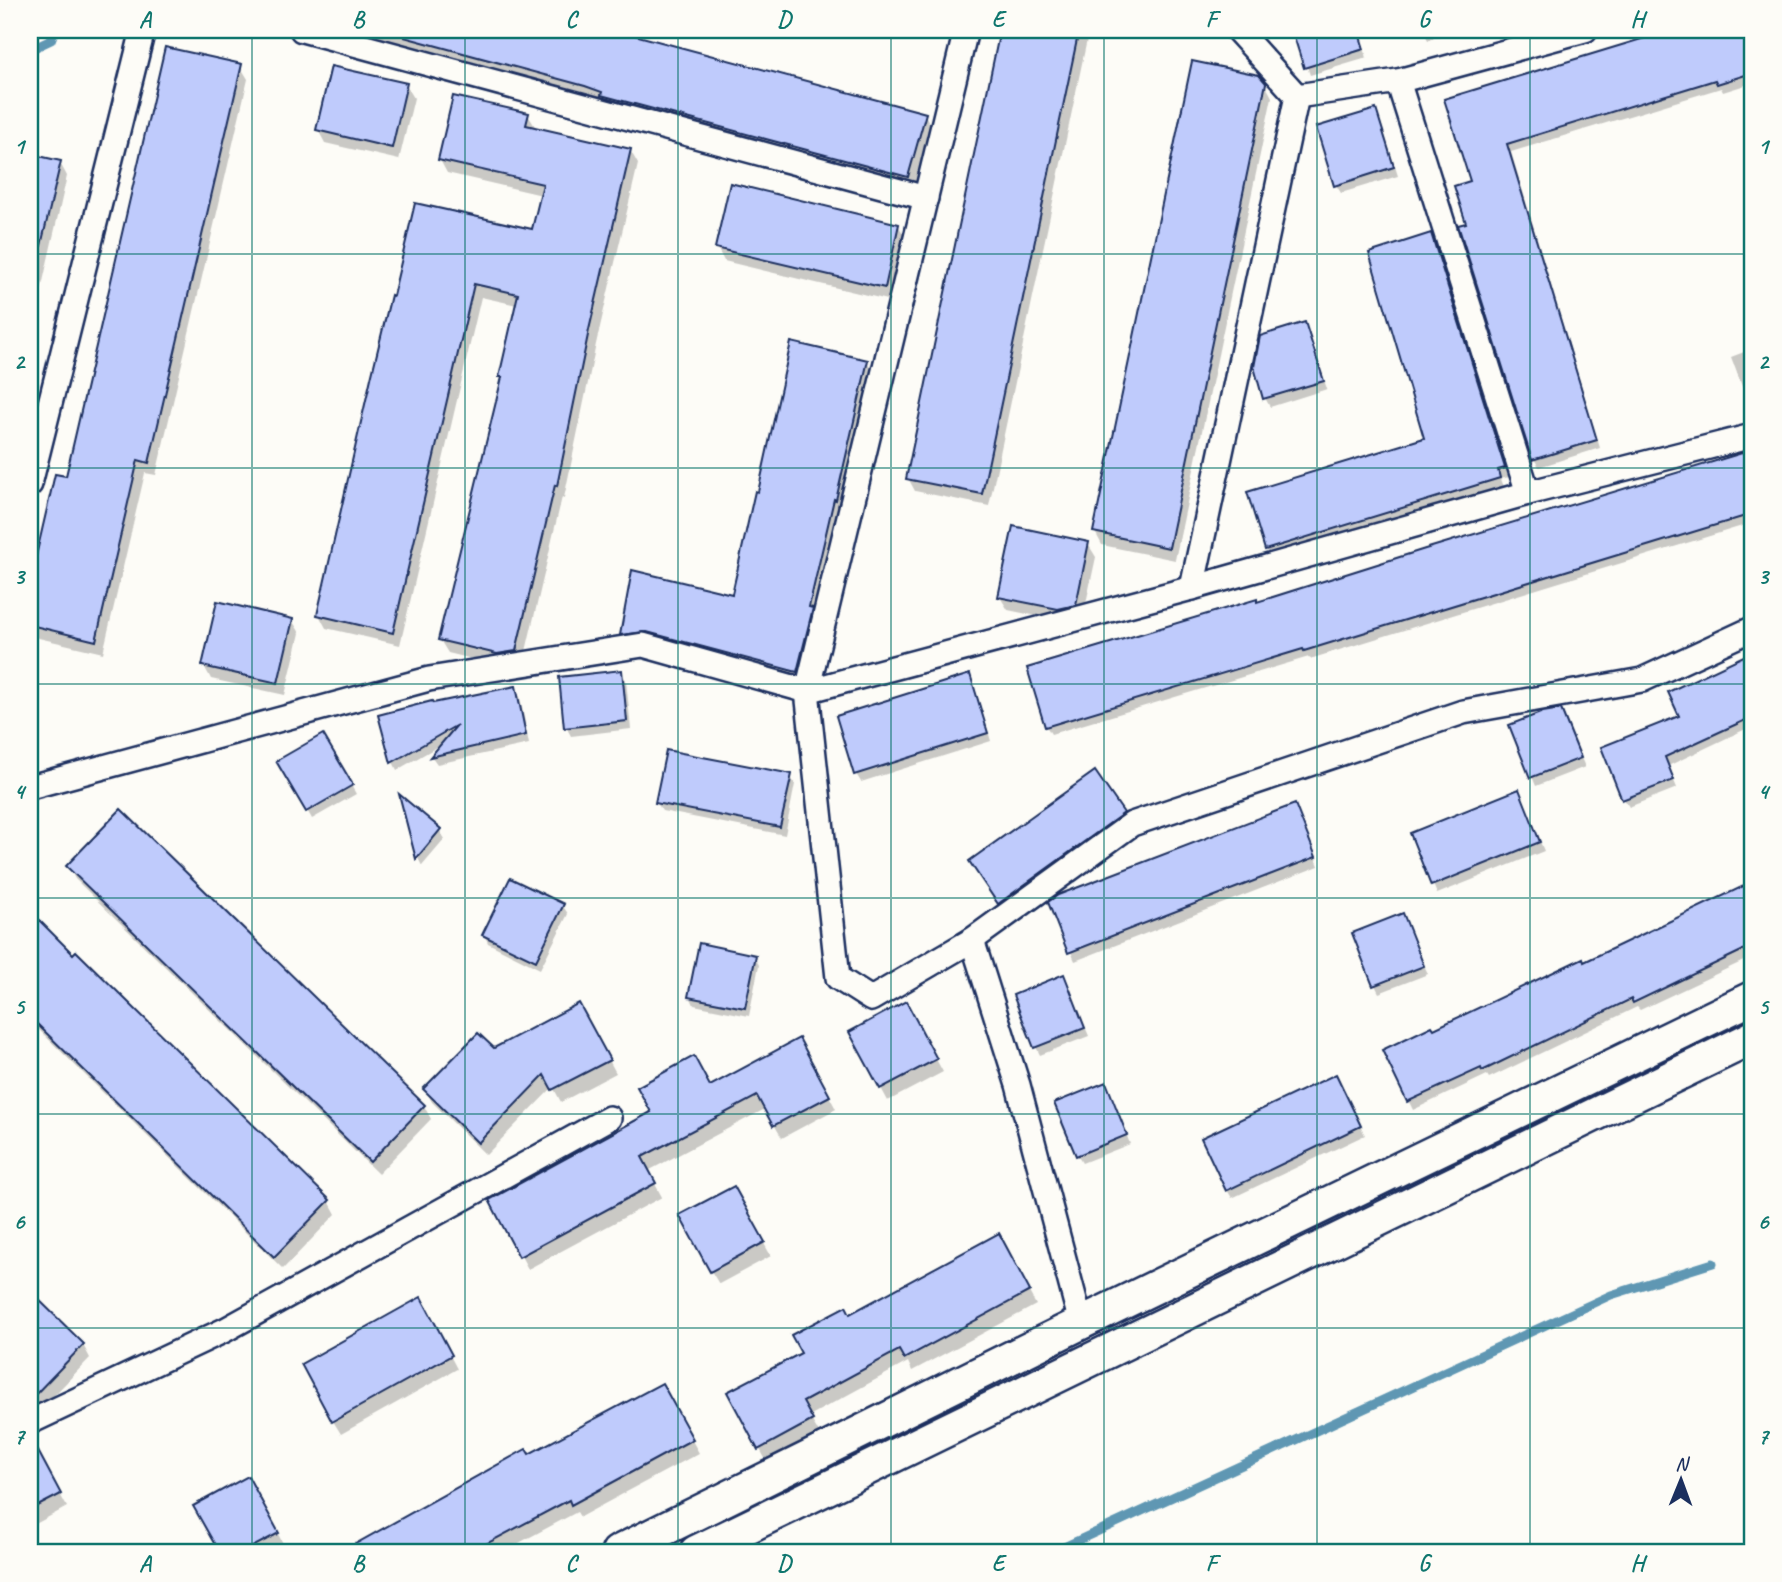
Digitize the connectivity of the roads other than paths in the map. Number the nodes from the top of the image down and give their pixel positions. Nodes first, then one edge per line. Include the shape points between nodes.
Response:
1 (143, 30) edge
2 (302, 30) edge
3 (966, 30) edge
4 (1237, 30) edge
5 (1585, 30) edge
6 (1398, 81) junction
7 (1297, 96) junction
8 (926, 198) junction
9 (1752, 436) edge
10 (30, 484) edge
11 (1528, 493) junction
12 (1192, 588) junction
13 (1752, 629) edge
14 (807, 691) junction
15 (30, 787) edge
16 (972, 940) junction
17 (1752, 998) edge
18 (1752, 1038) edge
19 (609, 1118) dead end
20 (1082, 1323) junction
21 (30, 1422) edge
22 (618, 1552) edge
23 (696, 1552) edge

1 - 10 street
2 - 8 street
3 - 8 street
4 - 7 street
5 - 6 street
6 - 7 street
6 - 11 street
7 - 12 street
8 - 14 street
9 - 11 street
11 - 12 street
12 - 14 street
13 - 16 street via 1642,680 1463,712 1132,824
14 - 15 street via 643,645 429,679
14 - 16 street via 838,978 871,999
16 - 20 street via 1018,1085
17 - 20 main road
18 - 23 main road
19 - 21 street via 225,1330
20 - 22 main road

